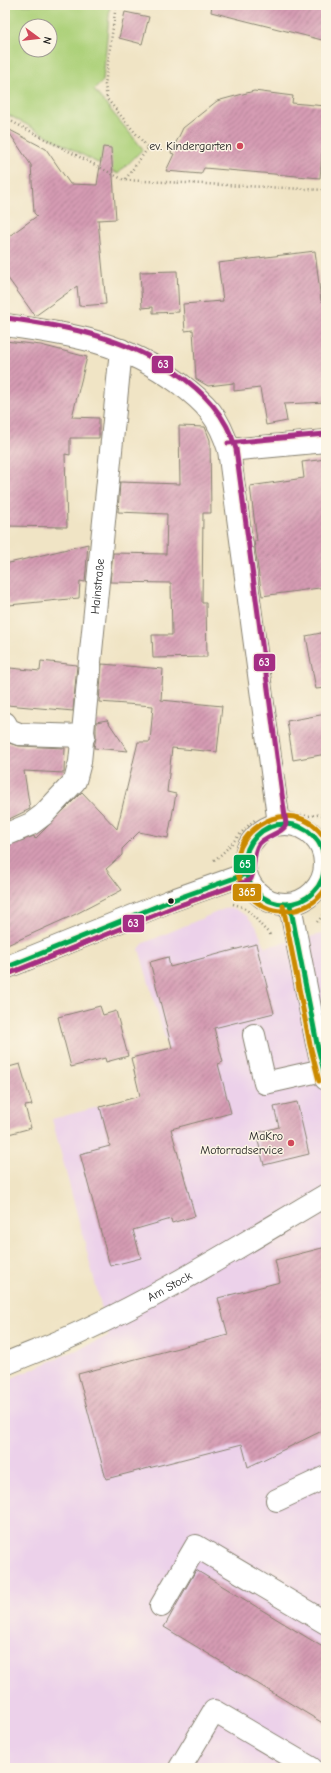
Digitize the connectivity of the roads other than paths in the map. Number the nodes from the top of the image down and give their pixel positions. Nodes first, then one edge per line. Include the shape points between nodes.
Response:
1 (5, 325) edge
2 (121, 350) junction
3 (326, 441) edge
4 (229, 450) junction
5 (5, 723) edge
6 (84, 736) junction
7 (279, 824) junction
8 (5, 835) edge
9 (324, 849) edge
10 (246, 874) junction
11 (290, 905) junction
12 (5, 968) edge
13 (254, 1035) dead end
14 (325, 1074) edge
15 (326, 1195) edge
16 (15, 1366) edge
17 (326, 1477) edge
18 (277, 1500) dead end
19 (160, 1606) dead end
20 (326, 1623) edge
21 (180, 1768) edge
22 (311, 1768) edge

1 - 2 street via 59,332
2 - 4 street via 167,374 195,395 219,423
2 - 6 street, Hainstraße
3 - 4 street
4 - 7 street
5 - 6 street via 9,730 19,734
6 - 8 street, Hainstraße via 78,773 68,790 31,824
7 - 9 street via 303,827
7 - 10 street via 260,832 250,843 245,860
9 - 11 street via 325,874 321,883 309,897
10 - 11 street via 253,889 262,898 276,904
10 - 12 street via 170,900
11 - 14 street via 315,1037
13 - 14 street via 265,1083
15 - 16 street, Am Stock via 177,1282
17 - 18 street
19 - 20 street via 196,1546
21 - 22 street via 214,1711

